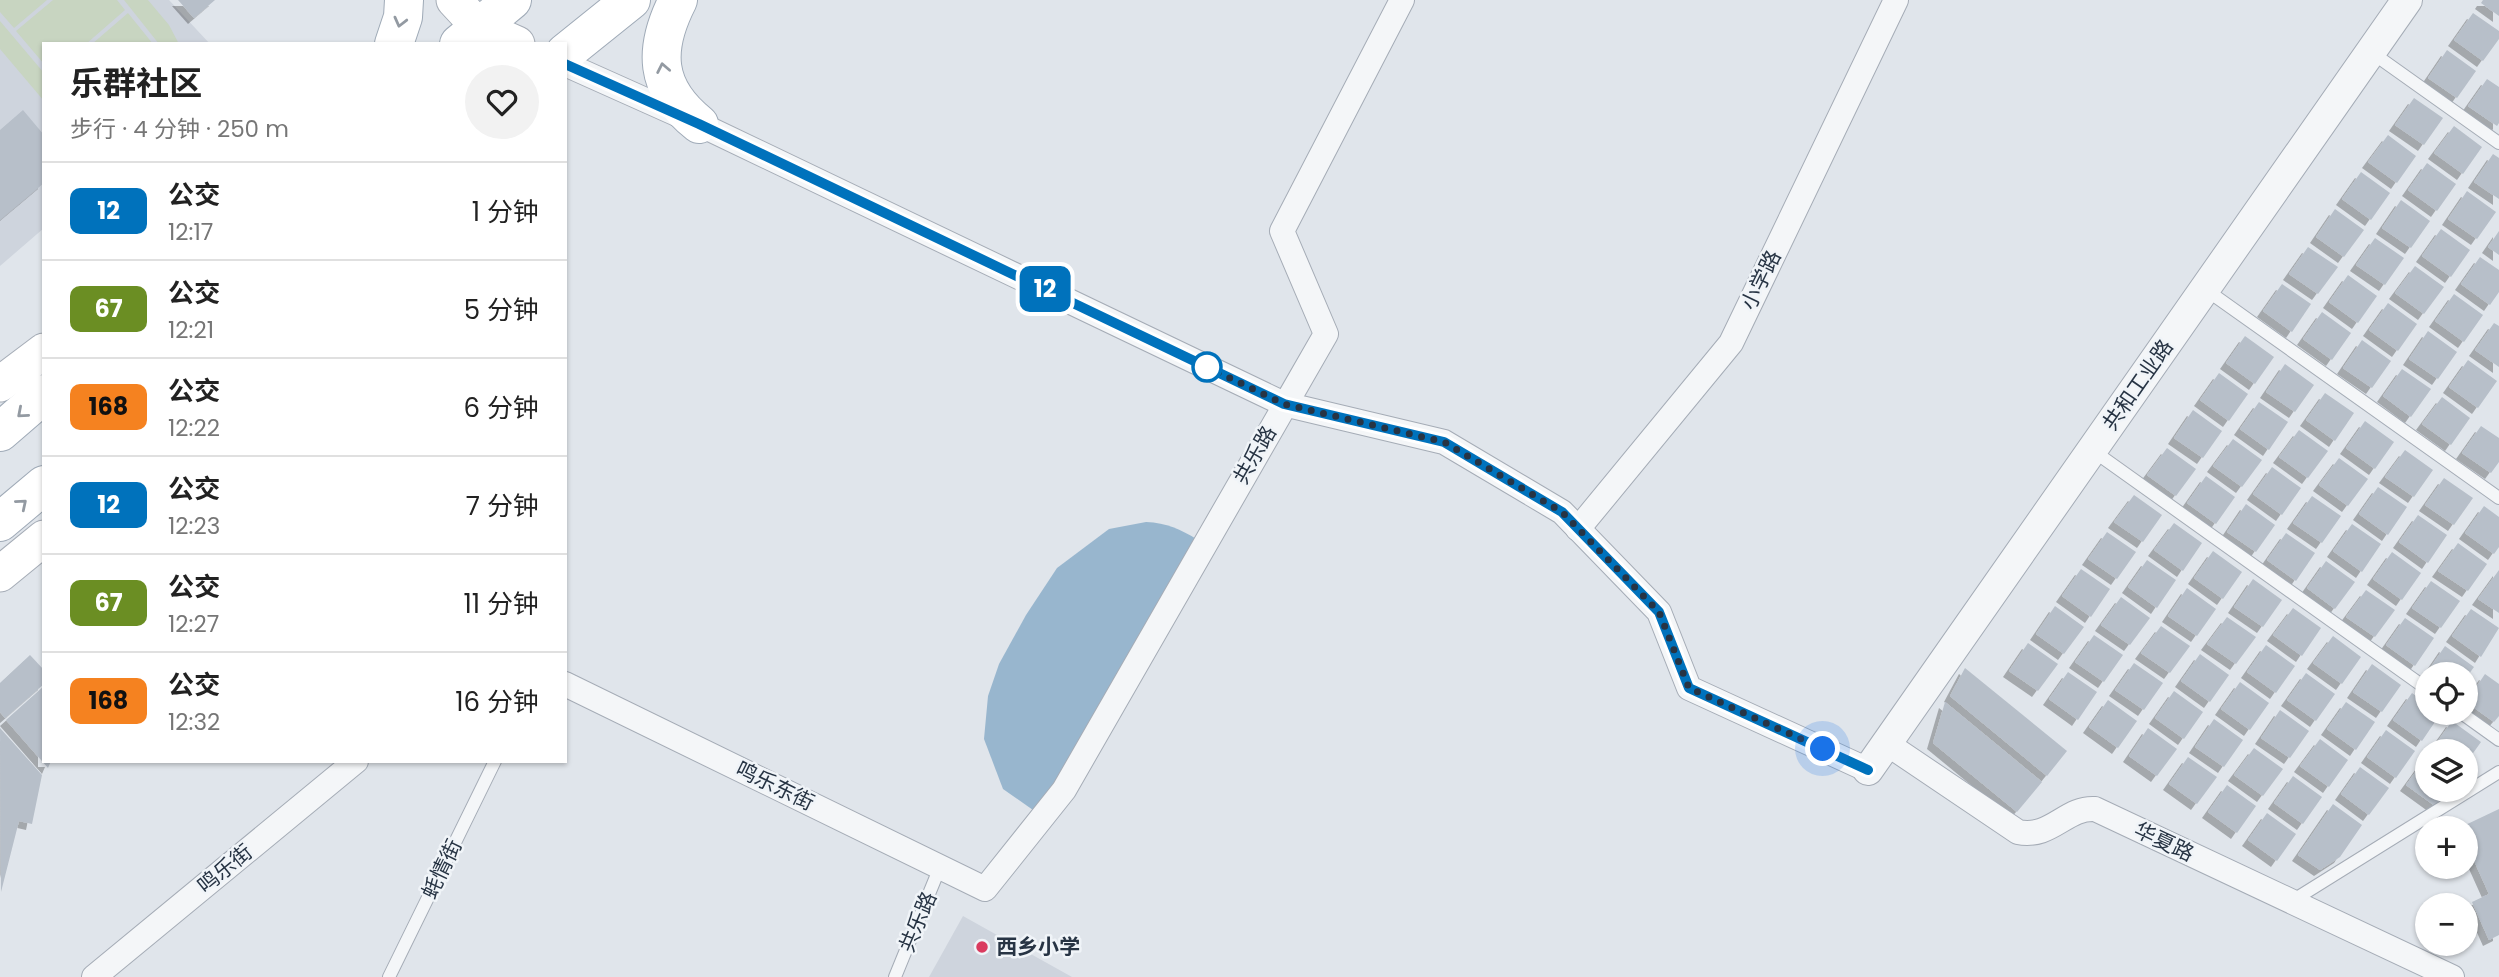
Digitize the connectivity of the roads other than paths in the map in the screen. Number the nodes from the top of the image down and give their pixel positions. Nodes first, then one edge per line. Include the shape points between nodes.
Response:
1 (404, 0) edge
2 (631, 0) edge
3 (678, 0) edge
4 (1402, 0) edge
5 (1896, 0) edge
6 (2407, 0) edge
7 (510, 1) edge
8 (464, 24) edge
9 (395, 42) edge
10 (512, 42) edge
11 (541, 42) edge
12 (567, 52) edge
13 (2371, 52) junction
14 (567, 65) edge
15 (699, 124) junction
16 (2499, 143) edge
17 (2205, 289) junction
18 (42, 352) edge
19 (0, 384) edge
20 (42, 396) edge
21 (1284, 404) junction
22 (0, 432) edge
23 (2092, 450) junction
24 (42, 487) edge
25 (2499, 498) edge
26 (0, 522) edge
27 (1578, 529) junction
28 (42, 540) edge
29 (0, 574) edge
30 (2415, 680) edge
31 (567, 685) edge
32 (2478, 725) edge
33 (2499, 740) edge
34 (1886, 743) junction
35 (354, 763) edge
36 (494, 763) edge
37 (1868, 770) joint
38 (2499, 772) edge
39 (940, 867) junction
40 (985, 889) joint
41 (2292, 901) junction
42 (94, 977) edge
43 (389, 977) edge
44 (895, 977) edge
45 (2452, 977) edge

1 -> 9 main road
2 - 12 main road
15 -> 3 main road via 671,93 660,60
4 - 21 street, 共乐路 via 1282,231 1326,334
5 - 27 street, 小学路 via 1731,342
6 - 13 street, 共和工业路
7 - 8 main road
7 - 11 main road
8 - 10 main road
13 - 16 lane
13 - 17 street, 共和工业路
14 - 15 street
15 - 21 street
17 - 23 street, 共和工业路
17 - 25 lane
18 - 19 main road
20 -> 22 main road
21 - 27 street via 1444,442 1562,512
21 - 40 street, 共乐路 via 1064,790
23 - 30 lane
23 - 34 street, 共和工业路
26 -> 24 main road
27 - 37 street via 1659,612 1689,688
28 - 29 main road
31 - 39 street, 鸣乐东街
32 - 33 lane
34 - 37 street, 共和工业路
34 - 41 street, 华夏路 via 2018,832 2042,832 2085,809 2095,809
35 - 42 street, 鸣乐街
36 - 43 lane, 蚝情街
38 - 41 lane
39 - 40 street, 鸣乐东街
39 - 44 lane, 共乐路
41 - 45 street, 华夏路

